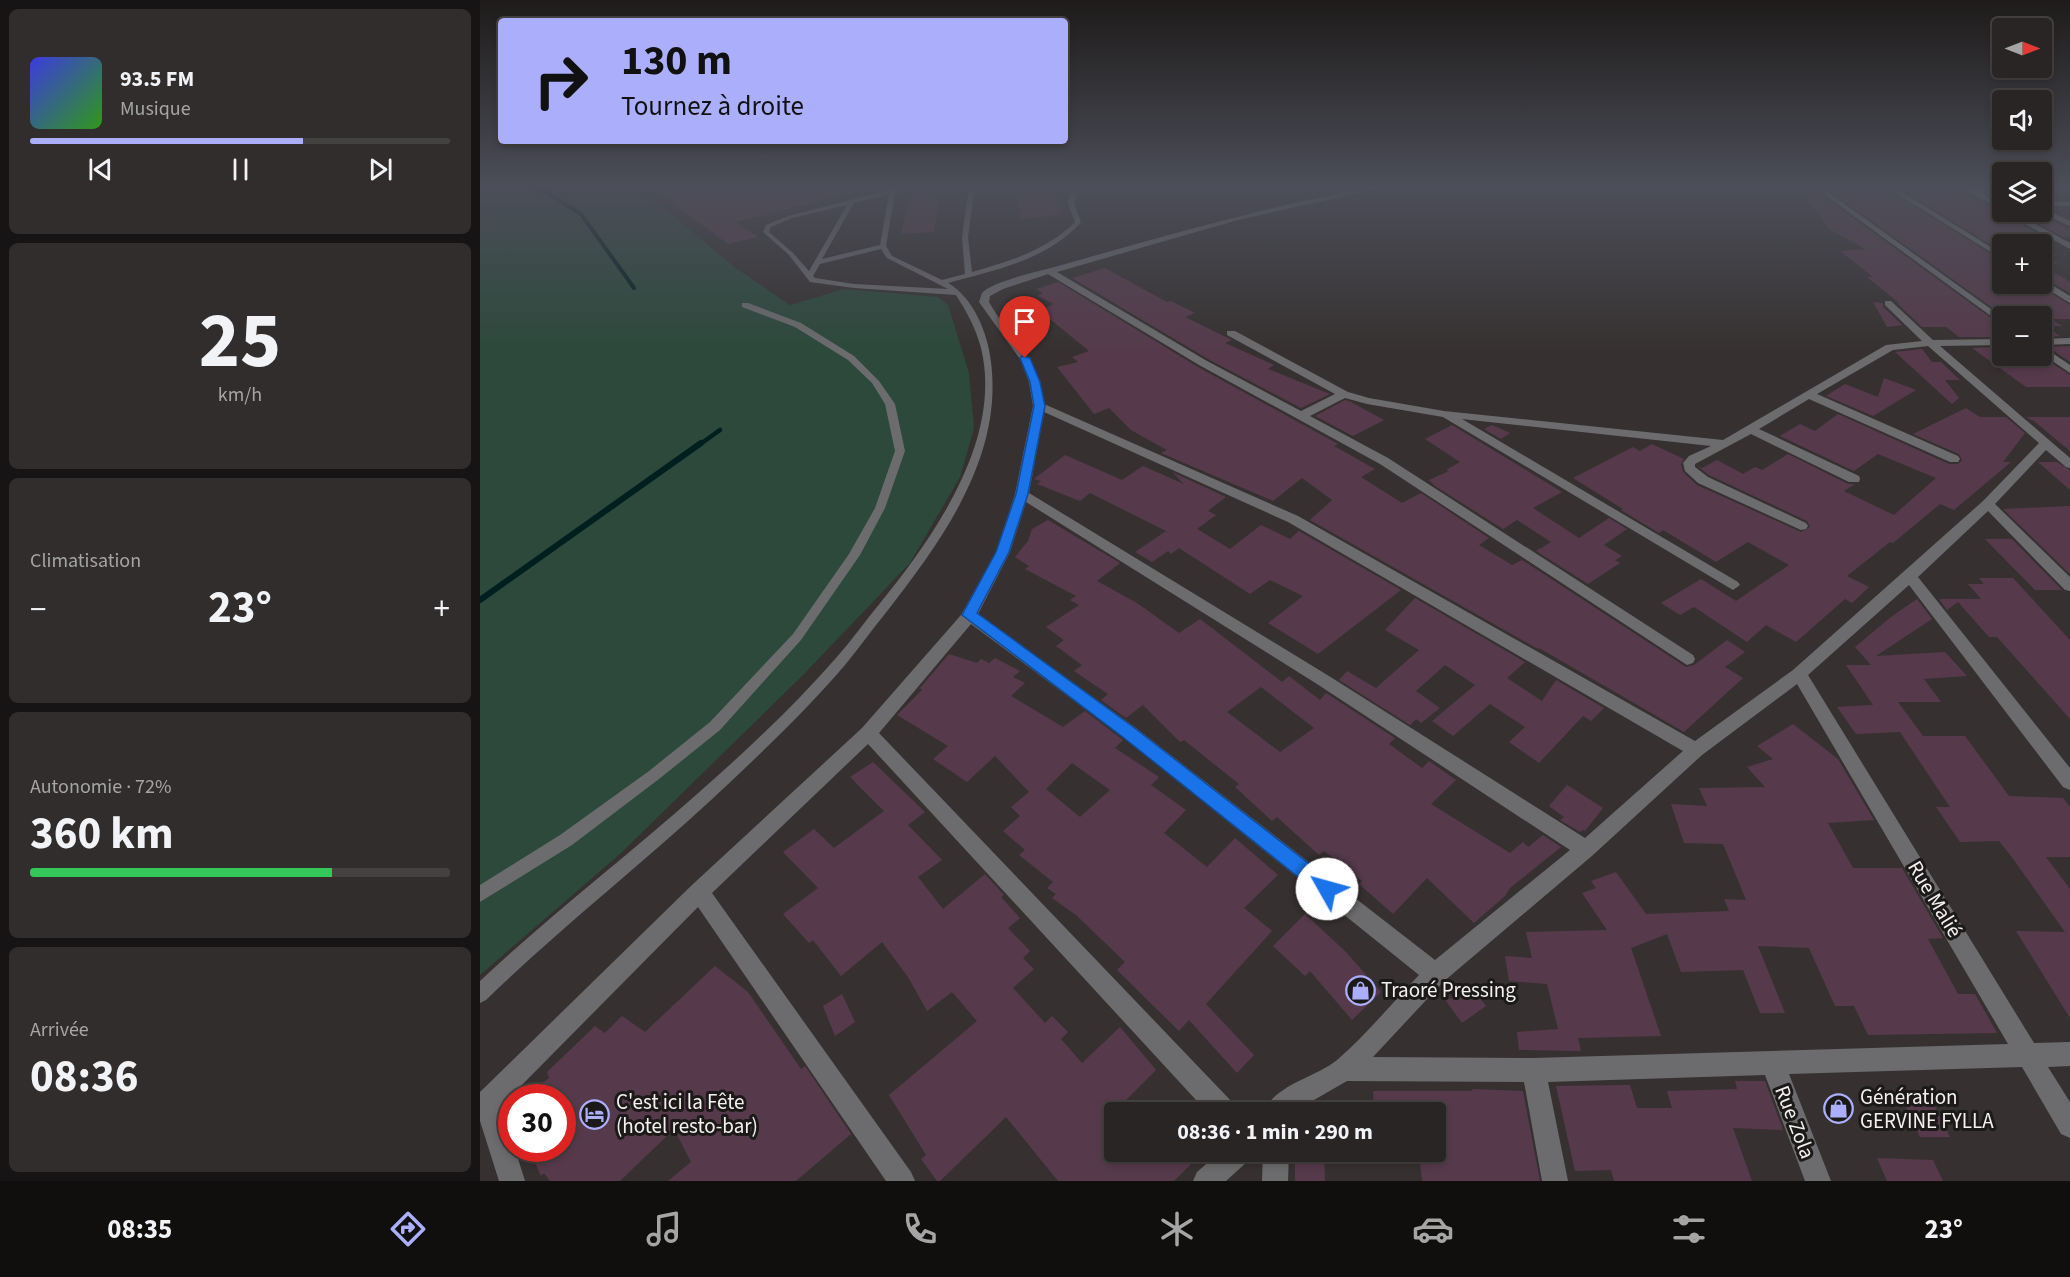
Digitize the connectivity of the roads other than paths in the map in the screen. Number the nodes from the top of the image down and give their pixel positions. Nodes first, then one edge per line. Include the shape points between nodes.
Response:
1 (776, 242) edge
2 (829, 242) edge
3 (884, 242) edge
4 (966, 242) edge
5 (1056, 242) edge
6 (1145, 242) edge
7 (1893, 242) edge
8 (1978, 242) edge
9 (883, 246) junction
10 (1992, 251) edge
11 (817, 263) junction
12 (1049, 271) junction
13 (969, 274) junction
14 (810, 275) junction
15 (941, 283) junction
16 (2052, 288) edge
17 (958, 292) junction
18 (2070, 300) edge
19 (1888, 303) dead end
20 (745, 305) dead end
21 (1992, 314) edge
22 (1231, 333) dead end
23 (2070, 341) edge
24 (1992, 342) edge
25 (2052, 342) edge
26 (1930, 343) junction
27 (2052, 356) edge
28 (2070, 370) edge
29 (1344, 394) junction
30 (1809, 395) junction
31 (1040, 406) junction
32 (1443, 414) junction
33 (1300, 416) junction
34 (1750, 429) junction
35 (2046, 443) junction
36 (1725, 444) junction
37 (1954, 459) dead end
38 (2070, 464) edge
39 (1854, 478) dead end
40 (1022, 494) junction
41 (1988, 504) junction
42 (1801, 526) dead end
43 (1910, 576) junction
44 (1733, 585) dead end
45 (2069, 585) edge
46 (969, 615) junction
47 (1687, 659) dead end
48 (1799, 674) junction
49 (868, 733) junction
50 (1696, 750) junction
51 (2070, 782) edge
52 (1586, 849) junction
53 (699, 892) junction
54 (480, 894) edge
55 (1435, 974) junction
56 (480, 994) edge
57 (2070, 1054) edge
58 (2030, 1055) junction
59 (1772, 1062) junction
60 (1345, 1069) junction
61 (1534, 1070) junction
62 (1215, 1102) edge
63 (1289, 1102) edge
64 (484, 1105) edge
65 (2070, 1125) edge
66 (1228, 1162) edge
67 (1275, 1162) edge
68 (512, 1181) edge
69 (903, 1181) edge
70 (1206, 1181) edge
71 (1275, 1181) edge
72 (1555, 1181) edge
73 (1818, 1181) edge

1 - 14 lane
2 - 11 lane
3 - 9 lane
4 - 13 lane
5 - 13 lane
6 - 12 street
7 - 21 street
8 - 10 street
9 - 11 lane
9 - 15 lane via 891,259
11 - 14 lane
12 - 31 street via 992,290 984,302 1025,358
12 - 33 street
13 - 15 lane
14 - 17 lane via 813,280 854,286
15 - 17 lane
16 - 18 street
17 - 56 lane via 987,348 990,384 981,443 966,485 938,535 908,579 830,674 703,797
19 - 26 street
20 - 54 lane via 798,326 851,358 875,381 891,404 900,451 880,508 854,555 797,637 715,726 566,840
22 - 29 street
23 - 25 street
24 - 26 street
26 - 30 street via 1890,347
26 - 35 street
27 - 28 street
29 - 32 street via 1367,402
29 - 33 street
30 - 34 street
30 - 37 street
31 - 40 street
31 - 50 street via 1293,519
32 - 36 street
32 - 44 street
33 - 47 street via 1384,462
34 - 36 street
34 - 39 street
35 - 38 street
35 - 41 street
36 - 42 street via 1693,459 1689,468 1702,480
40 - 46 street via 1003,552
40 - 52 street
41 - 43 street
41 - 45 street
43 - 48 street
43 - 51 street
46 - 49 street
46 - 55 street via 1130,733
48 - 50 street
48 - 58 street, Rue Malié
49 - 53 street
49 - 62 street
50 - 52 street
52 - 55 street
53 - 64 street
53 - 69 street
55 - 60 street
57 - 58 street
58 - 59 street
58 - 65 street, Rue Malié
59 - 61 street
59 - 73 street, Rue Zola
60 - 61 street
60 - 63 street
61 - 72 street
64 - 68 street
66 - 70 street
67 - 71 street

